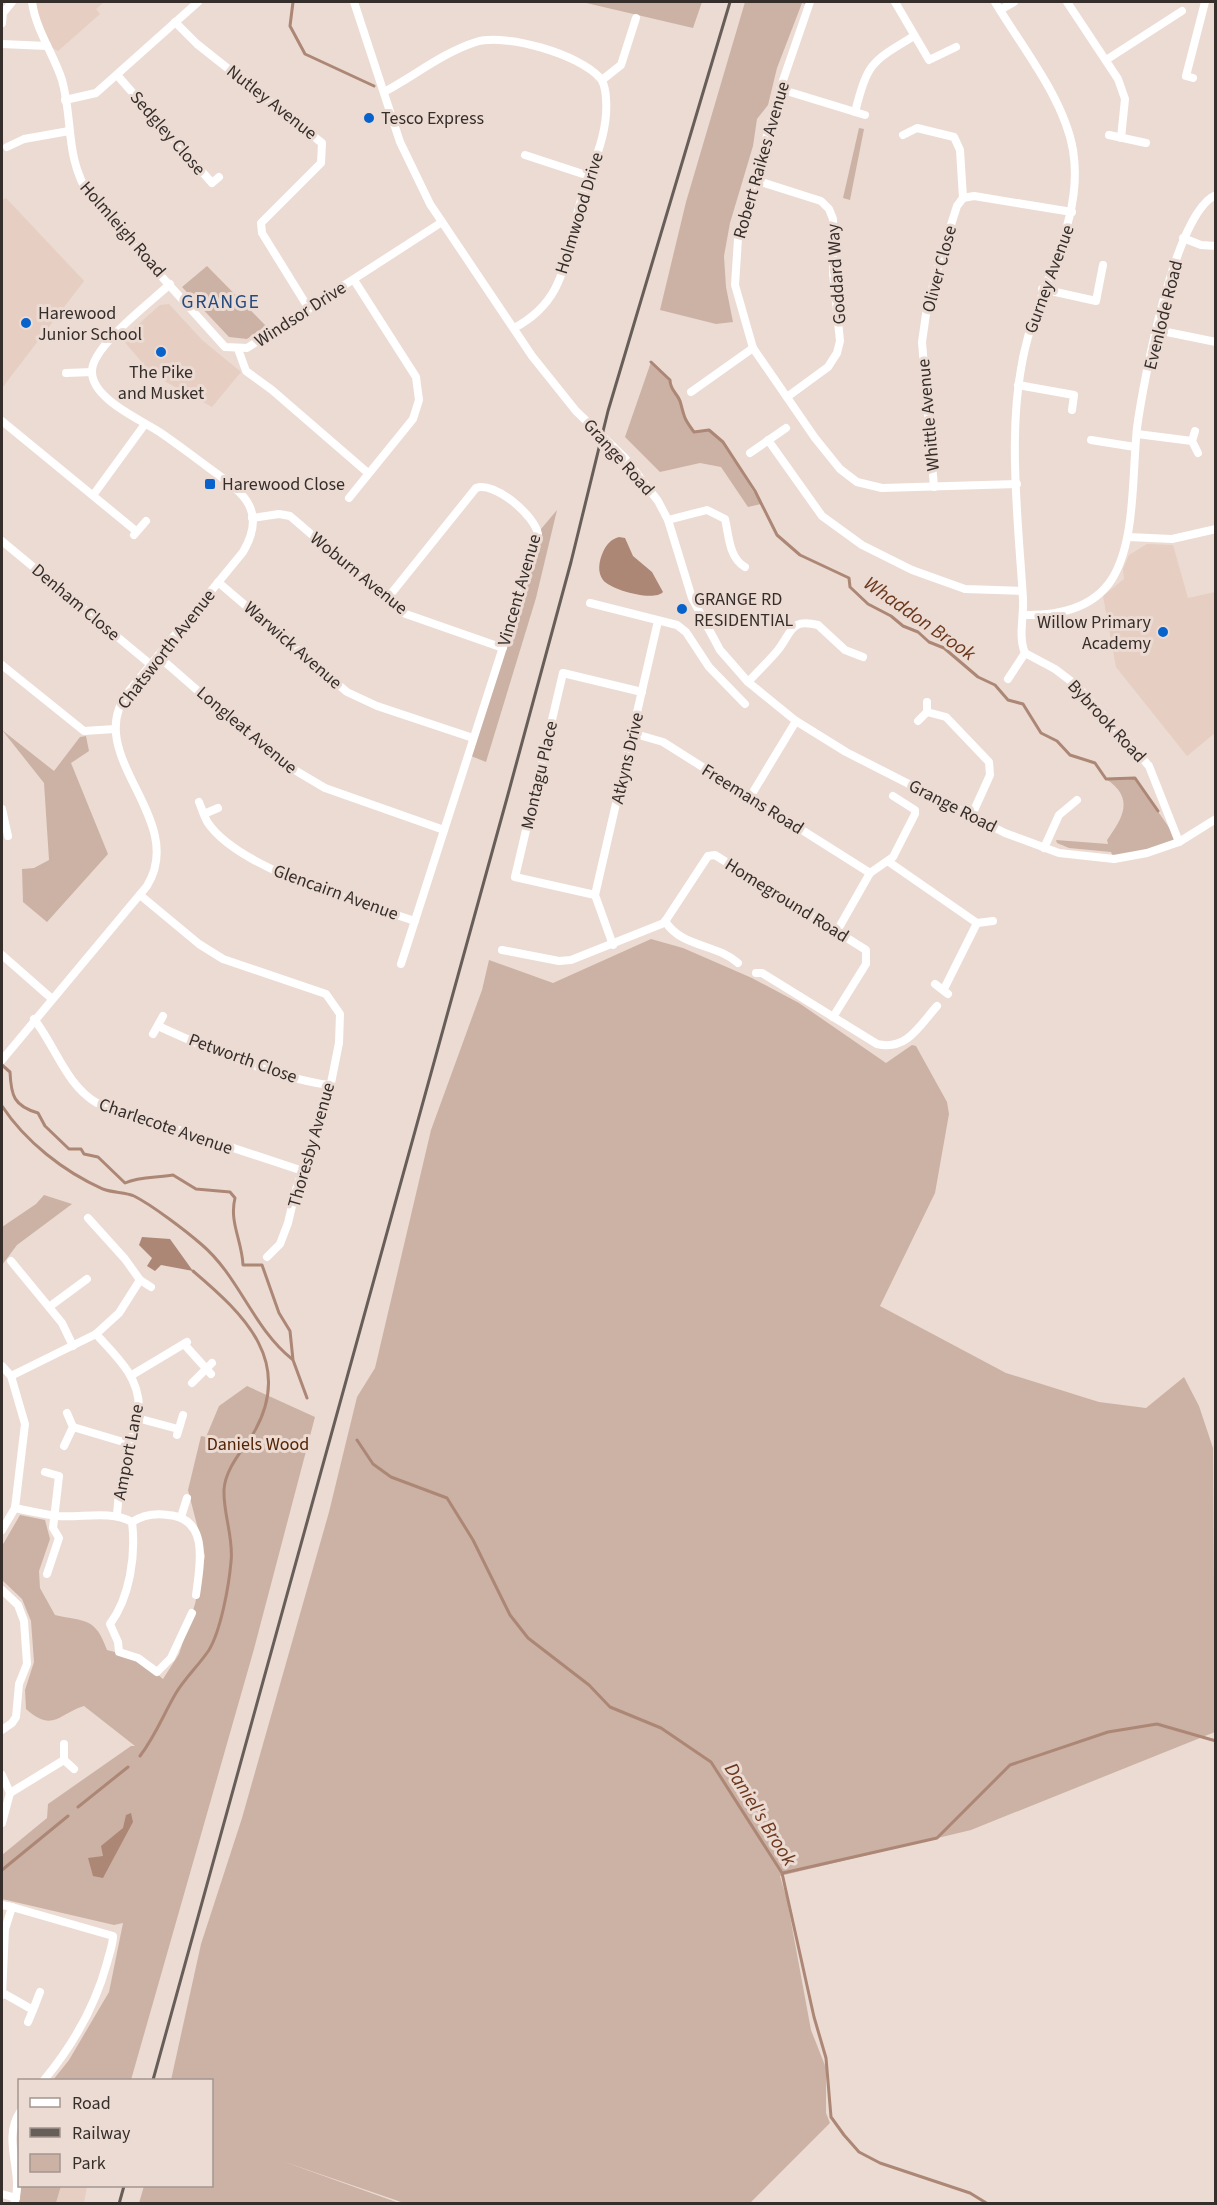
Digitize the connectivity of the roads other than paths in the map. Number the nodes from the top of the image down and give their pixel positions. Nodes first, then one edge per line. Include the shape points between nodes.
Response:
1 (12, 2) edge
2 (32, 2) edge
3 (198, 2) edge
4 (354, 2) edge
5 (810, 2) edge
6 (895, 2) edge
7 (995, 2) edge
8 (1014, 2) edge
9 (1067, 2) edge
10 (1206, 2) edge
11 (1000, 10) junction
12 (1182, 11) dead end
13 (175, 22) junction
14 (2, 23) edge
15 (633, 23) dead end
16 (914, 36) junction
17 (2, 44) edge
18 (47, 46) junction
19 (956, 46) dead end
20 (1106, 60) junction
21 (117, 75) junction
22 (1193, 78) dead end
23 (602, 80) junction
24 (780, 89) junction
25 (384, 92) junction
26 (65, 100) junction
27 (855, 112) junction
28 (865, 115) dead end
29 (69, 132) junction
30 (903, 135) dead end
31 (1109, 135) dead end
32 (1121, 138) junction
33 (1146, 143) dead end
34 (7, 147) dead end
35 (525, 155) dead end
36 (589, 176) junction
37 (219, 177) dead end
38 (755, 180) junction
39 (1215, 195) edge
40 (963, 198) junction
41 (1072, 212) junction
42 (442, 222) junction
43 (1183, 238) junction
44 (1215, 246) edge
45 (1103, 265) dead end
46 (354, 279) junction
47 (170, 284) junction
48 (1042, 289) junction
49 (309, 309) junction
50 (514, 328) junction
51 (1157, 330) junction
52 (922, 342) joint
53 (1215, 342) edge
54 (753, 348) junction
55 (238, 350) junction
56 (92, 372) junction
57 (66, 373) dead end
58 (1018, 385) junction
59 (691, 392) dead end
60 (787, 397) junction
61 (1072, 410) dead end
62 (3, 424) edge
63 (145, 424) junction
64 (786, 428) dead end
65 (1195, 431) dead end
66 (1137, 434) junction
67 (768, 440) junction
68 (1091, 440) dead end
69 (1192, 441) junction
70 (1135, 447) junction
71 (750, 453) dead end
72 (1198, 453) dead end
73 (368, 473) junction
74 (1017, 484) junction
75 (934, 487) junction
76 (94, 494) junction
77 (349, 498) dead end
78 (252, 518) junction
79 (668, 520) junction
80 (146, 521) dead end
81 (1215, 529) edge
82 (1128, 537) junction
83 (2, 541) edge
84 (745, 567) dead end
85 (218, 582) junction
86 (1022, 591) junction
87 (386, 600) junction
88 (590, 603) dead end
89 (1024, 615) junction
90 (658, 621) junction
91 (503, 648) junction
92 (1025, 653) junction
93 (158, 656) junction
94 (863, 657) dead end
95 (150, 664) junction
96 (2, 665) edge
97 (1008, 679) dead end
98 (748, 682) junction
99 (642, 692) junction
100 (927, 702) dead end
101 (745, 704) dead end
102 (927, 712) junction
103 (796, 721) junction
104 (918, 721) dead end
105 (114, 729) junction
106 (633, 733) junction
107 (473, 738) junction
108 (893, 796) dead end
109 (750, 797) junction
110 (1077, 800) dead end
111 (199, 802) dead end
112 (218, 808) dead end
113 (1069, 808) junction
114 (2, 809) edge
115 (1078, 813) dead end
116 (204, 814) junction
117 (971, 817) junction
118 (1215, 819) edge
119 (444, 830) junction
120 (8, 836) edge
121 (1179, 842) junction
122 (1044, 848) junction
123 (889, 862) junction
124 (870, 873) junction
125 (140, 895) junction
126 (595, 895) junction
127 (415, 921) junction
128 (665, 921) junction
129 (993, 921) dead end
130 (977, 923) junction
131 (837, 931) junction
132 (613, 945) junction
133 (502, 950) dead end
134 (2, 955) edge
135 (738, 963) dead end
136 (400, 964) dead end
137 (756, 973) dead end
138 (935, 984) dead end
139 (51, 998) junction
140 (937, 1006) dead end
141 (163, 1016) dead end
142 (833, 1017) junction
143 (34, 1019) junction
144 (158, 1026) junction
145 (153, 1034) dead end
146 (2, 1059) edge
147 (329, 1084) junction
148 (303, 1171) junction
149 (88, 1218) dead end
150 (267, 1257) dead end
151 (11, 1261) dead end
152 (87, 1279) dead end
153 (140, 1280) junction
154 (151, 1287) dead end
155 (49, 1307) junction
156 (96, 1334) junction
157 (73, 1346) junction
158 (2, 1366) edge
159 (132, 1375) junction
160 (11, 1376) junction
161 (192, 1383) dead end
162 (67, 1413) dead end
163 (183, 1415) dead end
164 (137, 1418) junction
165 (73, 1427) junction
166 (130, 1444) junction
167 (64, 1446) dead end
168 (45, 1473) dead end
169 (187, 1498) dead end
170 (15, 1508) junction
171 (117, 1514) junction
172 (55, 1515) junction
173 (181, 1517) junction
174 (132, 1522) junction
175 (2, 1530) edge
176 (47, 1574) dead end
177 (2, 1590) edge
178 (196, 1595) dead end
179 (192, 1613) dead end
180 (2, 1730) edge
181 (64, 1744) dead end
182 (64, 1760) junction
183 (74, 1769) dead end
184 (2, 1775) edge
185 (10, 1793) junction
186 (2, 1823) edge
187 (2, 1905) edge
188 (12, 1907) junction
189 (40, 1992) dead end
190 (2, 1994) edge
191 (33, 2010) junction
192 (28, 2022) dead end
193 (45, 2079) edge
194 (18, 2115) edge
195 (2, 2194) edge
196 (15, 2201) edge

1 - 14 street via 3,13
2 - 18 street, Holmleigh Road
3 - 13 street
4 - 25 street, Grange Road
5 - 24 street, Robert Raikes Avenue
6 - 16 street
7 - 11 street, Gurney Avenue
8 - 11 street
9 - 20 street
10 - 22 street via 1186,76
11 - 41 street, Gurney Avenue via 1058,106 1068,132 1075,174
12 - 20 street
13 - 21 street
13 - 49 street, Nutley Avenue via 197,44 322,143 321,163 261,223 262,233
15 - 23 street via 621,65
16 - 19 street via 929,60
16 - 27 street via 871,66 865,74
17 - 18 street
18 - 26 street, Holmleigh Road via 62,81
20 - 32 street via 1125,99
21 - 26 street via 96,93
21 - 37 street, Sedgley Close via 212,183
23 - 25 street via 579,62 495,39 473,43
23 - 36 street, Holmwood Drive via 606,117
24 - 27 street
24 - 38 street, Robert Raikes Avenue
25 - 42 street, Grange Road via 405,151
26 - 29 street, Holmleigh Road
27 - 28 street
29 - 34 street
29 - 47 street, Holmleigh Road via 77,176 90,197
30 - 40 street via 917,128 954,137 960,150
31 - 32 street
32 - 33 street
35 - 36 street
36 - 50 street, Holmwood Drive via 552,298 541,311
38 - 54 street, Robert Raikes Avenue via 738,239 735,285
38 - 60 street, Goddard Way via 810,196 829,208 833,219 833,273 840,331 837,353 828,367
39 - 43 street, Evenlode Road via 1199,208
40 - 41 street via 974,196
40 - 52 street, Oliver Close via 942,253
41 - 48 street, Gurney Avenue
42 - 46 street, Windsor Drive
42 - 50 street, Grange Road
43 - 44 street
43 - 51 street, Evenlode Road
45 - 48 street via 1096,301
46 - 49 street, Windsor Drive
46 - 73 street via 416,377 419,388 413,419
47 - 55 street, Windsor Drive via 225,347
47 - 56 street via 108,339
48 - 58 street, Gurney Avenue
49 - 55 street, Windsor Drive
50 - 79 street, Grange Road via 576,411 625,458
51 - 53 street
51 - 66 street, Evenlode Road
52 - 75 street, Whittle Avenue
54 - 59 street
54 - 60 street, Robert Raikes Avenue
55 - 73 street via 246,371
56 - 57 street
56 - 63 street via 100,390
58 - 61 street via 1074,395
58 - 74 street, Gurney Avenue
60 - 75 street, Robert Raikes Avenue via 821,446 850,478 872,487
62 - 76 street
63 - 76 street
63 - 78 street via 235,486 248,502
64 - 67 street
65 - 69 street
66 - 69 street
66 - 70 street, Evenlode Road
67 - 71 street
67 - 86 street via 822,516 862,545 921,574 965,589
68 - 70 street
69 - 72 street
70 - 82 street, Evenlode Road
73 - 77 street
74 - 75 street, Robert Raikes Avenue
74 - 86 street, Gurney Avenue
76 - 80 street via 135,533
78 - 85 street, Chatsworth Avenue via 249,542
78 - 87 street, Woburn Avenue via 290,516
79 - 84 street via 706,510 725,519 734,566
79 - 98 street, Grange Road via 692,598 720,650
81 - 82 street via 1172,539
82 - 89 street, Evenlode Road via 1113,578 1093,598 1060,613
83 - 95 street, Denham Close
85 - 93 street, Chatsworth Avenue
85 - 107 street, Warwick Avenue via 347,692
86 - 89 street, Gurney Avenue
87 - 91 street, Woburn Avenue via 403,614
87 - 91 street, Vincent Avenue via 476,488 494,488 532,519 538,534
88 - 90 street
89 - 92 street, Gurney Avenue
90 - 99 street, Atkyns Drive
90 - 101 street via 677,625 686,632 709,667
91 - 107 street, Vincent Avenue
92 - 97 street
92 - 121 street, Bybrook Road via 1076,685 1149,766
93 - 95 street, Chatsworth Avenue
93 - 119 street, Longleat Avenue via 296,772 325,789
94 - 98 street via 845,650 818,625 797,624
95 - 105 street, Chatsworth Avenue via 120,702
96 - 105 street via 84,731
98 - 103 street, Grange Road
99 - 106 street, Atkyns Drive
99 - 126 street, Montagu Place via 563,673 515,877
100 - 102 street
102 - 104 street
102 - 117 street via 946,717 989,762 990,775
103 - 109 street
103 - 117 street, Grange Road via 846,752
105 - 125 street, Chatsworth Avenue via 158,839 156,871
106 - 109 street, Freemans Road via 663,742
106 - 126 street, Atkyns Drive
107 - 119 street, Vincent Avenue
108 - 123 street via 916,812
109 - 124 street, Freemans Road
110 - 113 street
111 - 116 street, Glencairn Avenue
112 - 116 street
113 - 115 street
113 - 122 street via 1059,815
114 - 120 street
116 - 127 street, Glencairn Avenue via 228,842 258,862 306,885
117 - 122 street, Grange Road
118 - 121 street, Grange Road
119 - 127 street, Glencairn Avenue
121 - 122 street, Grange Road via 1114,859 1072,856
123 - 124 street
123 - 130 street
124 - 131 street
125 - 139 street, Chatsworth Avenue
125 - 147 street, Thoresby Avenue via 199,945 223,959 326,994 337,1007 341,1023
126 - 132 street
127 - 136 street, Glencairn Avenue
128 - 131 street, Homeground Road via 711,855
128 - 132 street
128 - 135 street via 679,938 731,952
129 - 130 street
130 - 138 street via 946,991
131 - 142 street, Homeground Road via 862,946 868,959
132 - 133 street via 585,957 559,961
134 - 139 street
137 - 142 street
139 - 143 street, Chatsworth Avenue
140 - 142 street via 900,1045 888,1047
141 - 144 street
143 - 146 street, Chatsworth Avenue
143 - 148 street, Charlecote Avenue via 49,1038 75,1088 97,1103
144 - 145 street
144 - 147 street, Petworth Close via 294,1078
147 - 148 street, Thoresby Avenue via 327,1103
148 - 150 street, Thoresby Avenue via 280,1244
149 - 153 street
151 - 155 street
152 - 155 street
153 - 154 street
153 - 156 street via 119,1313
155 - 157 street
156 - 157 street
156 - 159 street, Amport Lane
157 - 160 street
158 - 160 street
159 - 161 street via 185,1343 210,1369
159 - 164 street, Amport Lane via 139,1396
160 - 170 street via 25,1424
162 - 165 street
163 - 164 street via 177,1432
164 - 166 street, Amport Lane
165 - 166 street
165 - 167 street
166 - 171 street, Amport Lane
168 - 172 street via 59,1476
169 - 173 street
170 - 172 street
170 - 175 street
171 - 172 street
171 - 174 street
172 - 176 street via 53,1528 59,1538
173 - 174 street via 159,1514
173 - 178 street via 192,1524 200,1543
174 - 179 street via 131,1561 123,1602 110,1624 119,1652 138,1658 157,1672 171,1658
177 - 180 street via 18,1605 24,1621 27,1664 19,1684 16,1717
181 - 182 street
182 - 183 street
182 - 185 street
184 - 185 street
185 - 186 street
187 - 188 street
188 - 190 street via 5,1929
188 - 193 street via 113,1936 100,1989 83,2025
189 - 191 street
190 - 191 street
191 - 192 street
194 - 196 street via 12,2123
195 - 196 street

